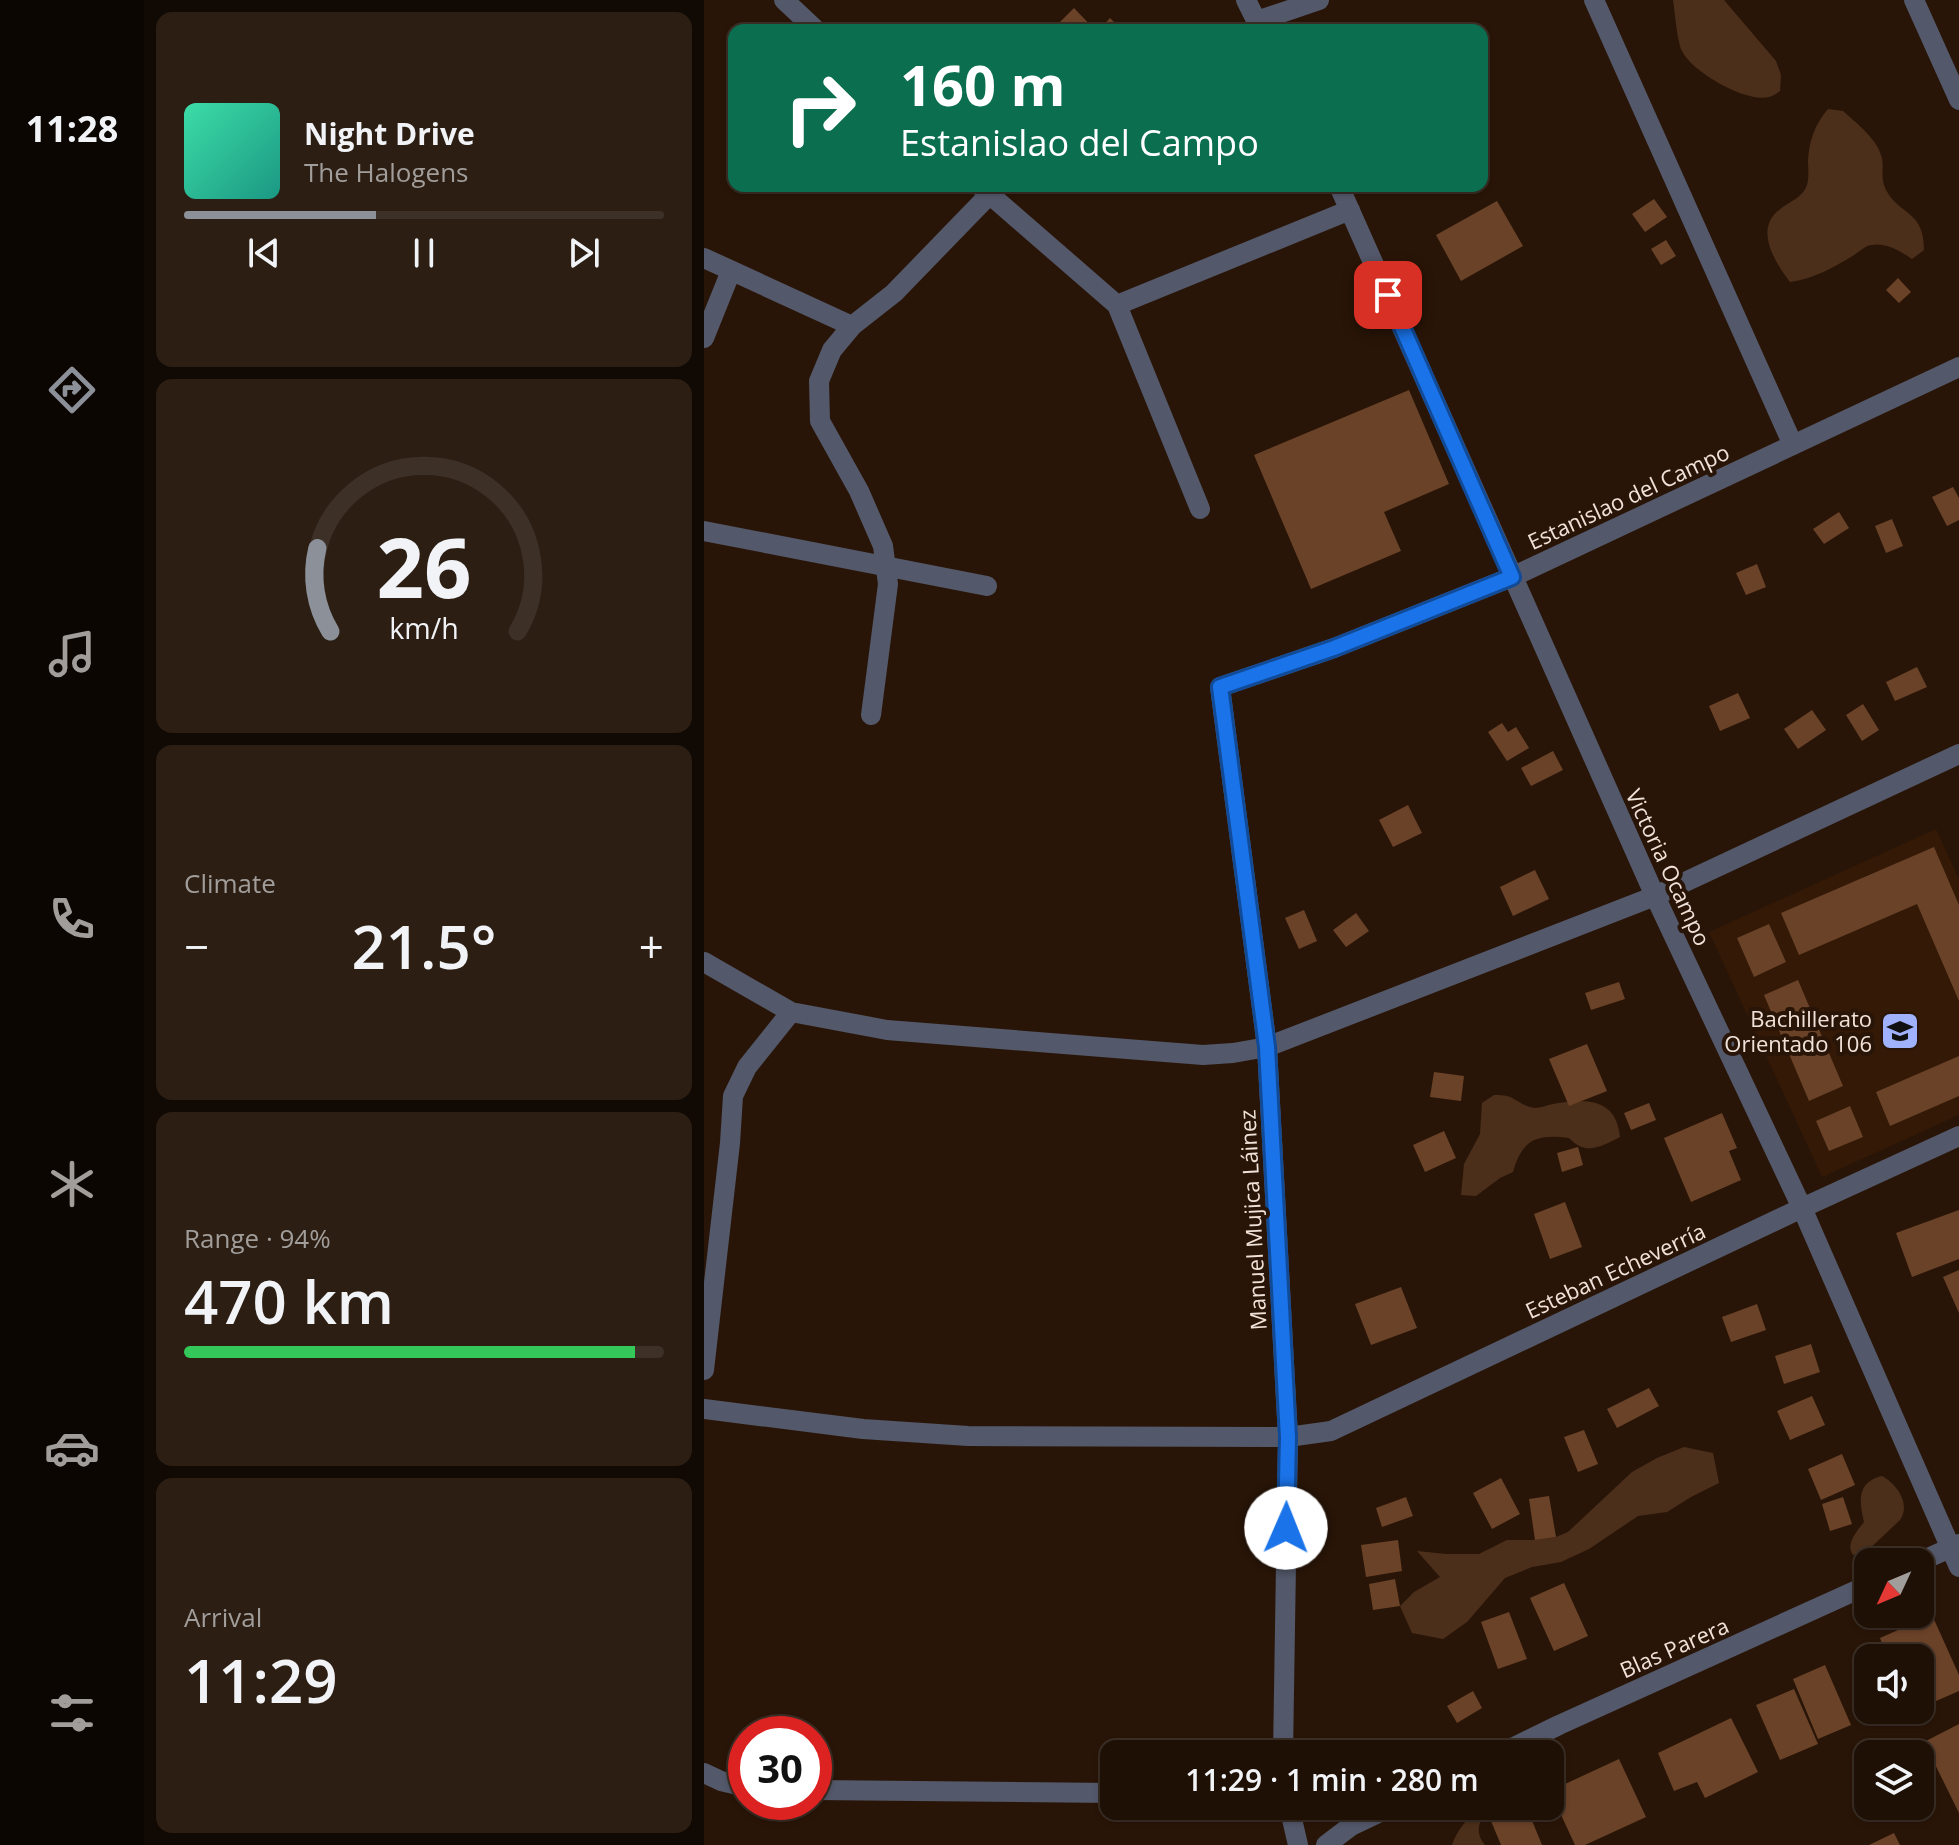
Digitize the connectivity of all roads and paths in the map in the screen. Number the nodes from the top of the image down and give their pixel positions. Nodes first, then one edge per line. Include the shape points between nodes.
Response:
1 (784, 0) edge
2 (1246, 0) edge
3 (1319, 0) edge
4 (1594, 0) edge
5 (1914, 0) edge
6 (810, 24) edge
7 (1258, 24) edge
8 (1264, 24) edge
9 (1959, 100) edge
10 (982, 192) edge
11 (986, 192) edge
12 (1342, 192) edge
13 (1350, 210) junction
14 (704, 258) edge
15 (731, 271) junction
16 (1117, 305) junction
17 (852, 326) junction
18 (704, 338) edge
19 (1959, 367) edge
20 (1793, 445) junction
21 (1200, 509) dead end
22 (704, 531) edge
23 (886, 567) junction
24 (1512, 577) junction
25 (987, 586) dead end
26 (1220, 687) joint
27 (871, 715) dead end
28 (1959, 754) edge
29 (1655, 896) junction
30 (704, 962) edge
31 (791, 1012) junction
32 (1267, 1047) junction
33 (1959, 1136) edge
34 (1802, 1208) junction
35 (704, 1370) edge
36 (704, 1409) edge
37 (1288, 1437) junction
38 (1954, 1546) edge
39 (1934, 1555) edge
40 (1959, 1567) edge
41 (1854, 1591) edge
42 (1283, 1740) edge
43 (1528, 1740) edge
44 (704, 1773) edge
45 (728, 1783) edge
46 (832, 1790) edge
47 (1100, 1793) edge
48 (1292, 1820) edge
49 (1364, 1820) edge
50 (1298, 1845) edge
51 (1326, 1845) edge

1 - 6 street
2 - 7 street
3 - 8 street
4 - 20 street
5 - 9 street
10 - 17 street via 894,293
11 - 16 street
12 - 13 street, Victoria Ocampo
13 - 16 street
13 - 24 street, Victoria Ocampo
14 - 15 street
15 - 17 street
15 - 18 street
16 - 21 street
17 - 23 street via 832,350 819,381 820,421 859,491 883,546
19 - 20 street, Estanislao del Campo
20 - 24 street, Estanislao del Campo
22 - 23 street
23 - 25 street
23 - 27 street
24 - 26 street, Estanislao del Campo
24 - 29 street, Victoria Ocampo
26 - 32 street, Manuel Mujica Láinez
28 - 29 street
29 - 32 street
29 - 34 street, Victoria Ocampo
30 - 31 street
31 - 32 street via 887,1030 1203,1055
31 - 35 street via 747,1067 733,1096
32 - 37 street, Manuel Mujica Láinez
33 - 34 street, Esteban Echeverría
34 - 37 street, Esteban Echeverría via 1331,1431
34 - 38 street, Victoria Ocampo
36 - 37 street, Esteban Echeverría via 968,1436
37 - 42 street, Manuel Mujica Láinez
38 - 39 street
38 - 40 street, Victoria Ocampo
41 - 43 street, Blas Parera
44 - 45 street
46 - 47 street
48 - 50 street
49 - 51 street

